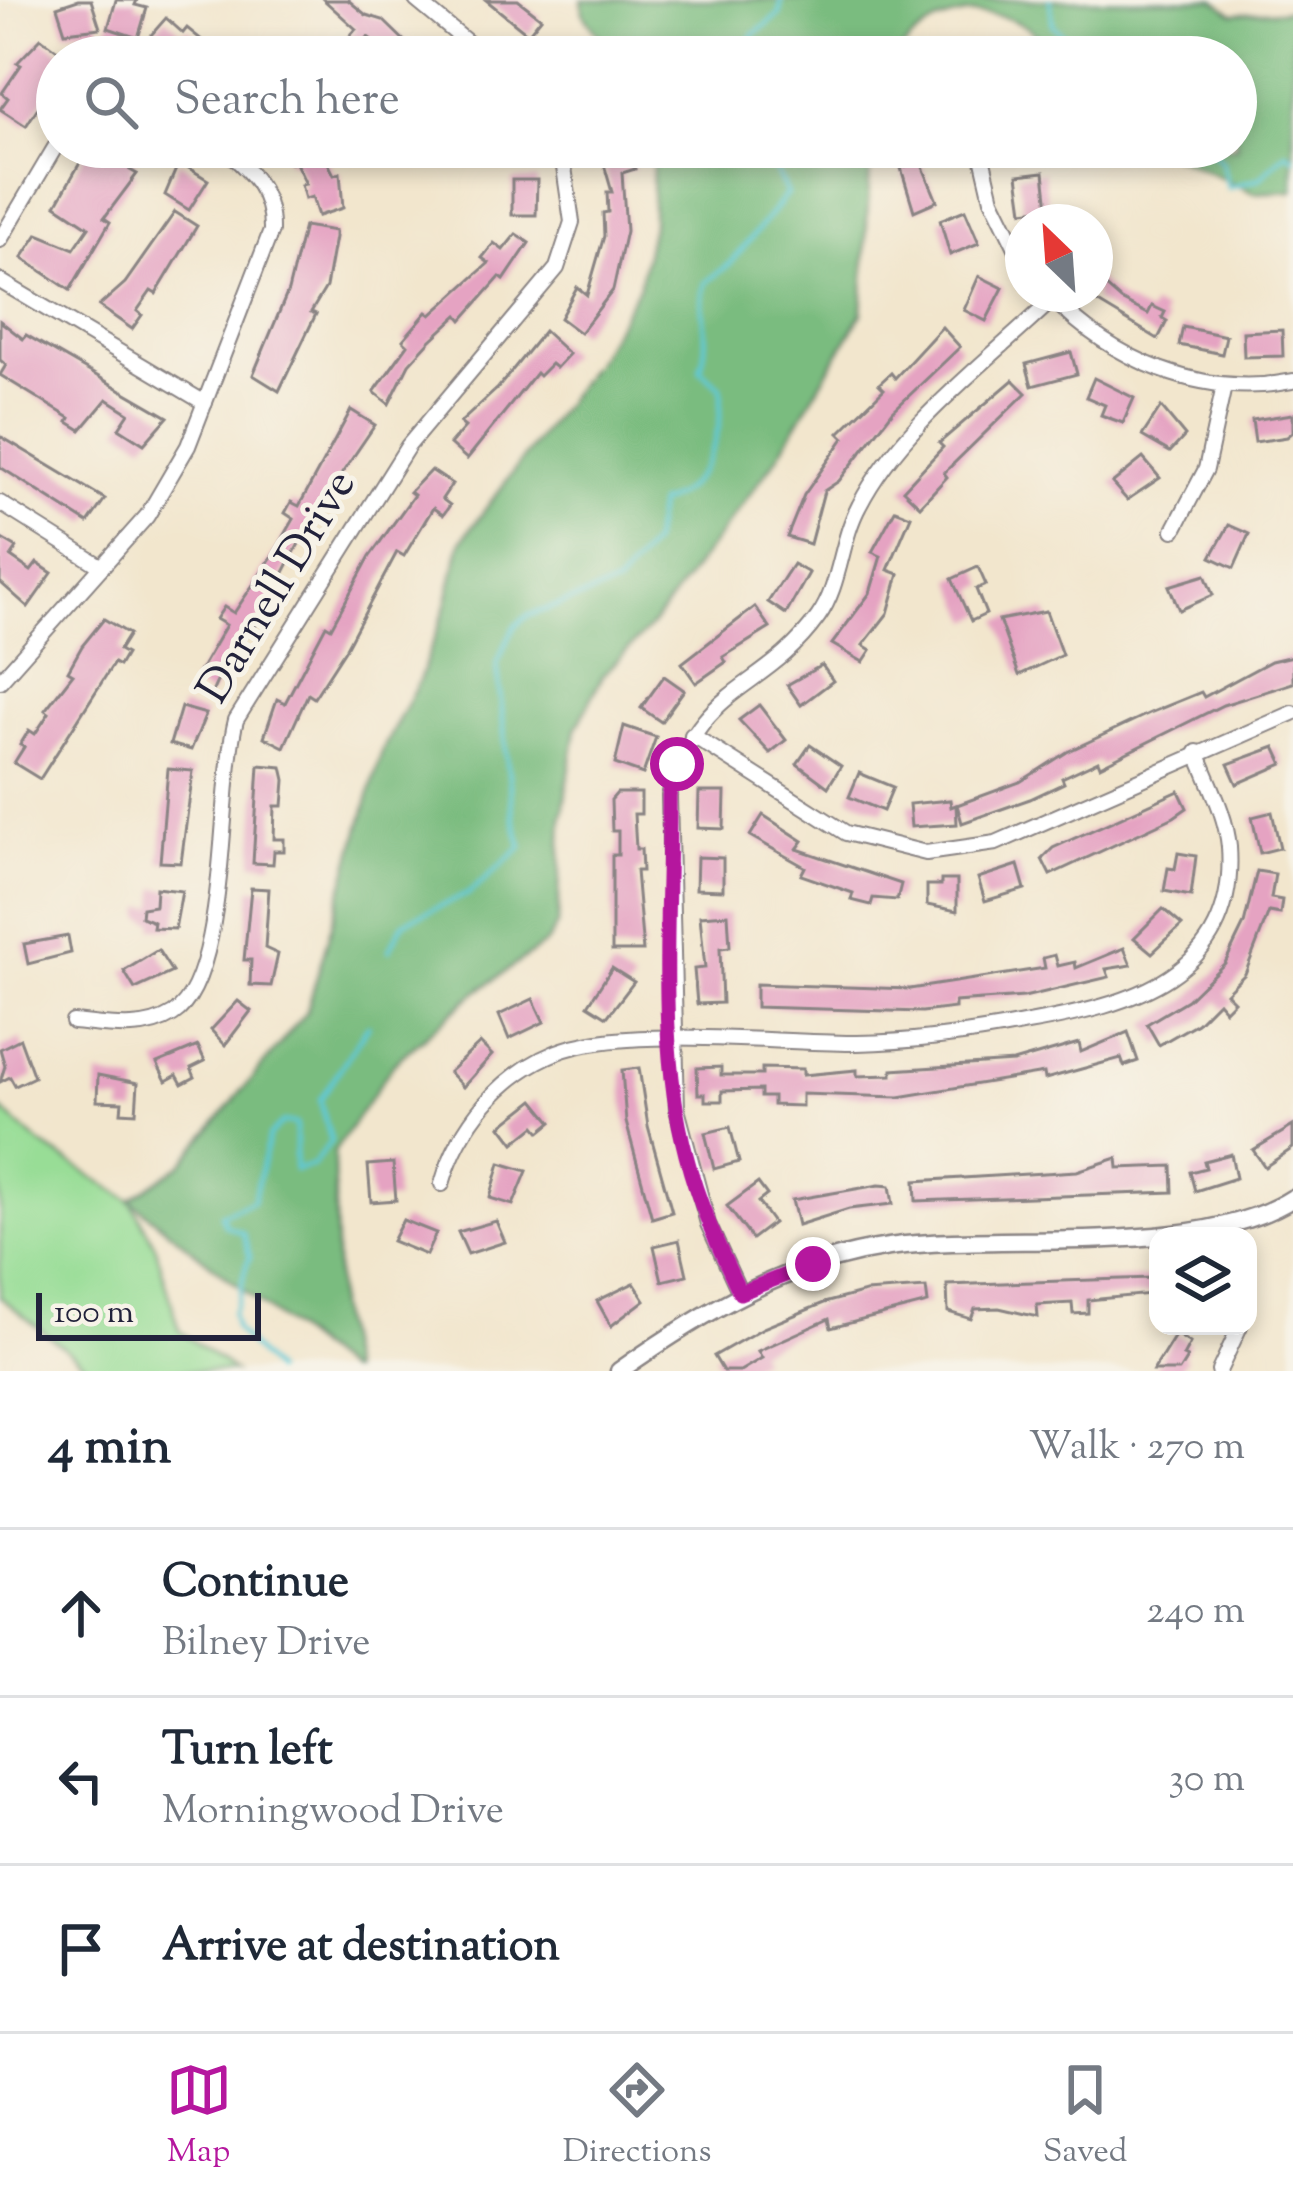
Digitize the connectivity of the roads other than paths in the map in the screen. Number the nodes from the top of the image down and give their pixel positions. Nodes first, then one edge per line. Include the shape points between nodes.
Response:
1 (416, 0) edge
2 (460, 36) edge
3 (43, 168) edge
4 (247, 168) edge
5 (564, 168) edge
6 (985, 168) edge
7 (1005, 225) edge
8 (0, 240) edge
9 (0, 280) edge
10 (1035, 312) edge
11 (1071, 312) edge
12 (1293, 381) edge
13 (1223, 386) junction
14 (205, 403) junction
15 (0, 503) edge
16 (1174, 530) dead end
17 (102, 567) junction
18 (0, 681) edge
19 (1293, 713) edge
20 (692, 735) junction
21 (1197, 752) junction
22 (73, 1022) dead end
23 (671, 1040) junction
24 (442, 1184) dead end
25 (1293, 1198) edge
26 (1239, 1227) edge
27 (1149, 1235) edge
28 (740, 1293) junction
29 (1236, 1335) edge
30 (619, 1371) edge
31 (1220, 1371) edge

1 - 2 street
3 - 8 street
4 - 14 street via 272,211 271,231
5 - 22 street, Darnell Drive via 572,222 557,268 407,446 236,720 209,956 196,990 173,1014 144,1025
6 - 7 street
9 - 14 street
10 - 20 street via 890,456 859,506 817,619 708,711
11 - 13 street via 1124,355
12 - 13 street
13 - 16 street via 1206,469
14 - 17 street via 147,516
15 - 17 street
17 - 18 street
19 - 21 street
20 - 21 street via 846,833 926,853 996,843
20 - 23 street via 669,796
21 - 23 street via 1225,823 1228,875 1208,937 1181,969 1139,998 964,1035 860,1043
23 - 24 street via 584,1044 522,1070 473,1118
23 - 28 street via 686,1155
25 - 26 street
27 - 28 street via 886,1248 813,1264
28 - 30 street
29 - 31 street

